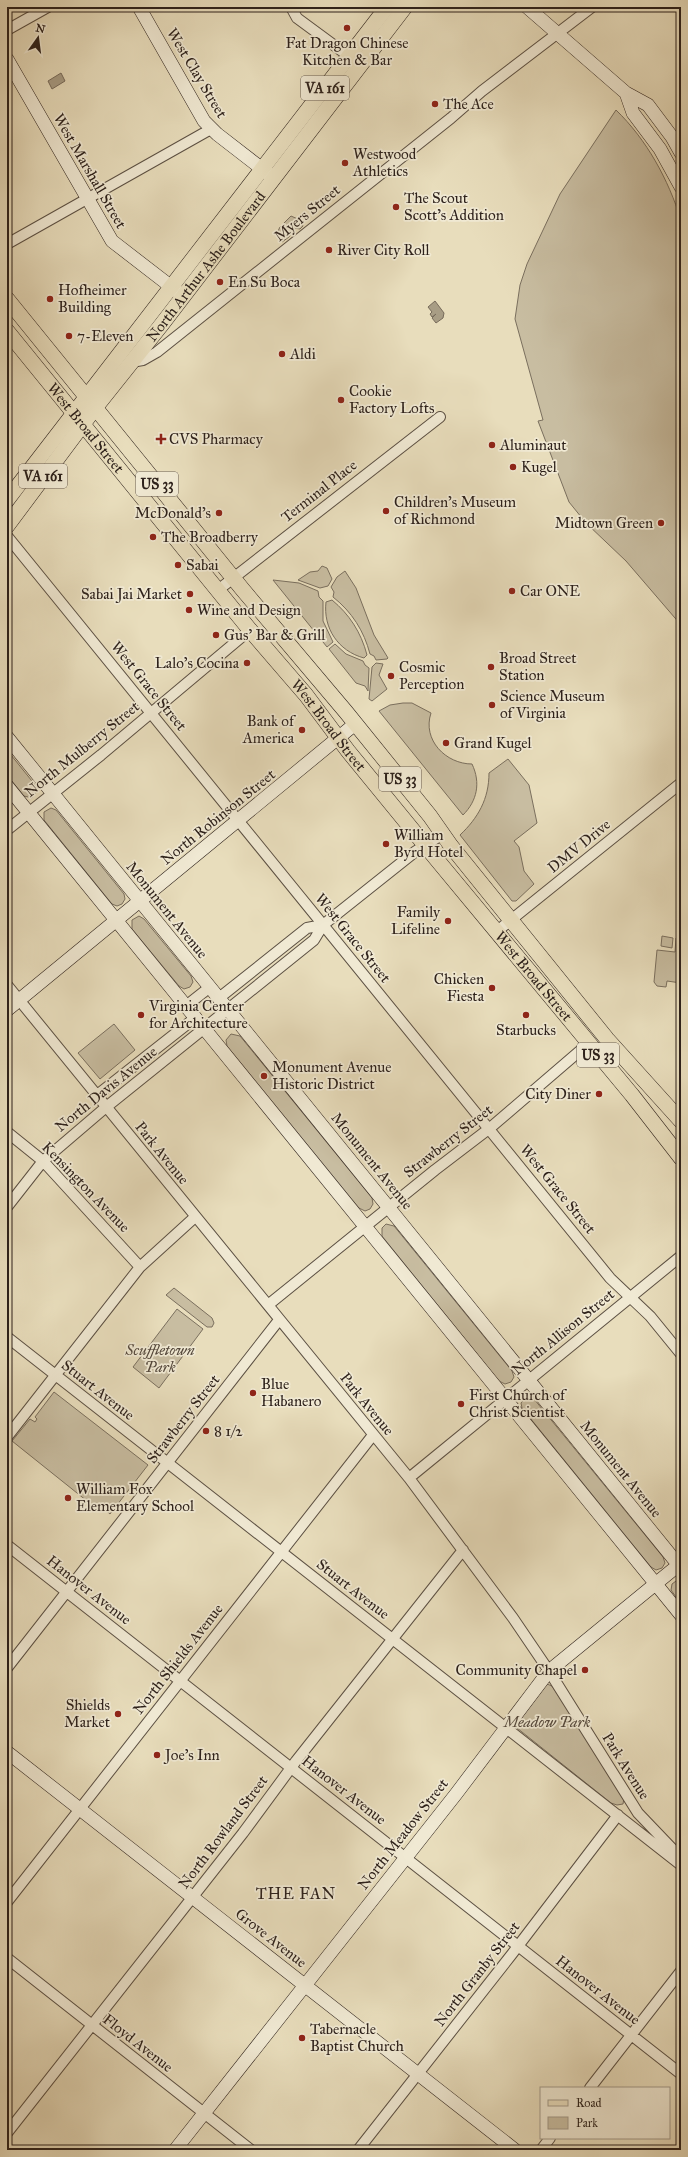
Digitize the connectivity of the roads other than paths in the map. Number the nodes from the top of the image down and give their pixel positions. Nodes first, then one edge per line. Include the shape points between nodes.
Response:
1 (48, 7) edge
2 (139, 7) edge
3 (291, 7) edge
4 (387, 7) edge
5 (405, 7) edge
6 (527, 7) edge
7 (592, 7) edge
8 (7, 30) edge
9 (558, 32) junction
10 (7, 59) edge
11 (355, 61) junction
12 (626, 92) junction
13 (211, 129) junction
14 (681, 153) edge
15 (262, 169) junction
16 (274, 178) junction
17 (681, 187) edge
18 (86, 199) junction
19 (7, 244) edge
20 (178, 292) junction
21 (7, 299) edge
22 (157, 319) junction
23 (7, 331) edge
24 (182, 332) junction
25 (131, 362) junction
26 (91, 403) junction
27 (440, 417) dead end
28 (79, 419) junction
29 (7, 500) edge
30 (7, 526) edge
31 (7, 536) edge
32 (233, 578) junction
33 (218, 590) junction
34 (250, 630) junction
35 (150, 712) junction
36 (355, 724) junction
37 (7, 737) edge
38 (339, 738) junction
39 (681, 783) edge
40 (7, 786) edge
41 (53, 794) junction
42 (29, 812) junction
43 (239, 821) junction
44 (7, 830) edge
45 (443, 834) junction
46 (425, 845) junction
47 (140, 901) junction
48 (116, 920) junction
49 (511, 920) junction
50 (323, 925) junction
51 (496, 932) junction
52 (7, 985) edge
53 (210, 987) junction
54 (219, 998) junction
55 (19, 1000) junction
56 (186, 1006) junction
57 (7, 1010) edge
58 (229, 1010) junction
59 (195, 1018) junction
60 (205, 1029) junction
61 (589, 1043) junction
62 (96, 1096) junction
63 (105, 1108) junction
64 (681, 1121) edge
65 (490, 1128) junction
66 (7, 1132) edge
67 (681, 1158) edge
68 (43, 1161) junction
69 (7, 1207) edge
70 (389, 1207) junction
71 (195, 1217) junction
72 (365, 1226) junction
73 (681, 1256) edge
74 (140, 1267) junction
75 (630, 1297) junction
76 (268, 1305) junction
77 (279, 1320) junction
78 (7, 1337) edge
79 (681, 1354) edge
80 (55, 1375) junction
81 (529, 1380) junction
82 (506, 1399) junction
83 (373, 1435) junction
84 (7, 1437) edge
85 (167, 1463) junction
86 (409, 1478) junction
87 (7, 1545) edge
88 (463, 1550) junction
89 (281, 1552) junction
90 (680, 1565) edge
91 (656, 1584) junction
92 (67, 1592) junction
93 (681, 1615) edge
94 (392, 1640) junction
95 (7, 1668) edge
96 (549, 1671) junction
97 (181, 1680) junction
98 (505, 1728) junction
99 (7, 1752) edge
100 (291, 1768) junction
101 (80, 1809) junction
102 (618, 1815) junction
103 (405, 1858) junction
104 (681, 1858) edge
105 (681, 1865) edge
106 (192, 1897) junction
107 (7, 1902) edge
108 (518, 1947) junction
109 (7, 1958) edge
110 (681, 1971) edge
111 (304, 1985) junction
112 (92, 2026) junction
113 (631, 2035) junction
114 (418, 2074) junction
115 (681, 2074) edge
116 (591, 2087) edge
117 (204, 2113) junction
118 (7, 2133) edge
119 (549, 2139) edge
120 (175, 2150) edge
121 (251, 2150) edge
122 (358, 2150) edge
123 (515, 2150) edge
124 (541, 2150) edge

1 - 8 street
2 - 13 street, West Clay Street
3 - 11 street via 297,18
4 - 11 main road, North Arthur Ashe Boulevard / VA 161
5 - 11 main road, North Arthur Ashe Boulevard / VA 161
6 - 9 street
7 - 9 street, Myers Street
9 - 12 street
9 - 24 street, Myers Street
10 - 18 street, West Marshall Street
11 - 15 main road, North Arthur Ashe Boulevard / VA 161
11 - 16 main road, North Arthur Ashe Boulevard / VA 161
12 - 14 street via 648,105
12 - 17 street via 633,113 660,148
13 - 15 street, West Clay Street
13 - 18 street
15 - 16 street, West Clay Street
15 - 20 main road, North Arthur Ashe Boulevard / VA 161
16 - 20 main road, North Arthur Ashe Boulevard / VA 161
18 - 19 street
18 - 20 street, West Marshall Street via 112,241
20 - 22 main road, North Arthur Ashe Boulevard / VA 161
21 - 26 main road, West Broad Street / US 33
22 - 24 street via 172,331
22 - 25 main road, North Arthur Ashe Boulevard / VA 161
22 - 26 main road, North Arthur Ashe Boulevard / VA 161
23 - 28 main road, West Broad Street / US 33
24 - 25 street, Myers Street via 150,356
25 - 26 main road, North Arthur Ashe Boulevard / VA 161
26 - 28 main road, North Arthur Ashe Boulevard / VA 161
26 - 32 main road, West Broad Street / US 33
27 - 32 street, Terminal Place
28 - 29 main road, North Arthur Ashe Boulevard / VA 161
28 - 30 main road, North Arthur Ashe Boulevard / VA 161
28 - 33 main road, West Broad Street / US 33
31 - 35 street, West Grace Street
32 - 33 street, Terminal Place
32 - 36 main road, West Broad Street / US 33
33 - 34 main road, West Broad Street / US 33
34 - 35 street, North Mulberry Street
34 - 38 main road, West Broad Street / US 33
35 - 41 street, North Mulberry Street
35 - 43 street, West Grace Street
36 - 38 street, North Robinson Street
36 - 45 main road, West Broad Street / US 33
37 - 41 street, Monument Avenue
38 - 43 street, North Robinson Street
38 - 46 main road, West Broad Street / US 33
39 - 49 street, DMV Drive
40 - 42 street
41 - 42 street, North Mulberry Street
41 - 47 street, Monument Avenue
42 - 44 street, North Mulberry Street
42 - 48 street
43 - 47 street, North Robinson Street
43 - 50 street, West Grace Street
45 - 46 street, North Davis Avenue
45 - 49 main road, West Broad Street / US 33
46 - 50 street, North Davis Avenue
46 - 51 main road, West Broad Street / US 33
47 - 48 street, North Robinson Street
47 - 53 street, Monument Avenue
48 - 55 street, North Robinson Street
48 - 56 street
49 - 51 street, DMV Drive
49 - 64 main road, West Broad Street / US 33 via 607,1039
50 - 54 street, North Davis Avenue via 307,928
50 - 58 street, North Davis Avenue via 314,940
50 - 65 street, West Grace Street
51 - 61 main road, West Broad Street / US 33
52 - 55 street, Park Avenue
53 - 54 street, Monument Avenue
53 - 56 street
54 - 58 street, Monument Avenue
55 - 57 street, North Robinson Street
55 - 62 street, Park Avenue
56 - 59 street
58 - 60 street, North Davis Avenue
58 - 70 street, Monument Avenue
59 - 60 street
59 - 62 street, North Davis Avenue
60 - 63 street, North Davis Avenue
60 - 72 street
61 - 65 street, Strawberry Street
61 - 67 main road, West Broad Street / US 33
62 - 63 street, Park Avenue
63 - 68 street, North Davis Avenue
63 - 71 street, Park Avenue
65 - 70 street, Strawberry Street
65 - 75 street, West Grace Street via 610,1278
66 - 68 street, Kensington Avenue
68 - 69 street, North Davis Avenue
68 - 74 street, Kensington Avenue
70 - 72 street, Strawberry Street
70 - 81 street, Monument Avenue
71 - 74 street
71 - 76 street, Park Avenue
72 - 76 street, Strawberry Street
72 - 82 street
73 - 75 street, North Allison Street
74 - 80 street
75 - 79 street, West Grace Street via 650,1316
75 - 81 street, North Allison Street
76 - 77 street, Park Avenue
77 - 83 street, Park Avenue
77 - 85 street, Strawberry Street
78 - 80 street, Stuart Avenue
80 - 84 street
80 - 85 street, Stuart Avenue
81 - 82 street, North Allison Street
81 - 90 street, Monument Avenue
82 - 86 street, North Allison Street
82 - 91 street
83 - 86 street, Park Avenue
83 - 89 street, North Shields Avenue
85 - 89 street, Stuart Avenue
85 - 92 street, Strawberry Street
86 - 88 street, Park Avenue
87 - 92 street, Hanover Avenue
88 - 94 street, North Rowland Street
88 - 96 street, Park Avenue
89 - 94 street, Stuart Avenue
89 - 97 street, North Shields Avenue
90 - 91 street, North Meadow Street
91 - 93 street
91 - 96 street, North Meadow Street
92 - 95 street, Strawberry Street
92 - 97 street, Hanover Avenue
94 - 98 street, Stuart Avenue
94 - 100 street, North Rowland Street
96 - 98 street, North Meadow Street
96 - 104 street, Park Avenue via 638,1813
97 - 100 street, Hanover Avenue
97 - 101 street, North Shields Avenue
98 - 102 street, Stuart Avenue
98 - 103 street, North Meadow Street
99 - 101 street, Grove Avenue
100 - 103 street, Hanover Avenue
100 - 106 street, North Rowland Street
101 - 106 street, Grove Avenue
101 - 107 street, North Shields Avenue
102 - 105 street, Stuart Avenue
102 - 108 street, North Granby Street
103 - 108 street, Hanover Avenue
103 - 111 street, North Meadow Street
106 - 111 street, Grove Avenue
106 - 112 street, North Rowland Street
108 - 113 street, Hanover Avenue
108 - 114 street, North Granby Street
109 - 112 street, Floyd Avenue
110 - 113 street
111 - 114 street, Grove Avenue
111 - 117 street, North Meadow Street
112 - 117 street, Floyd Avenue
112 - 118 street, North Rowland Street
113 - 115 street, Hanover Avenue
113 - 116 street
114 - 122 street, North Granby Street
114 - 123 street, Grove Avenue
117 - 120 street, North Meadow Street
117 - 121 street, Floyd Avenue
119 - 124 street

